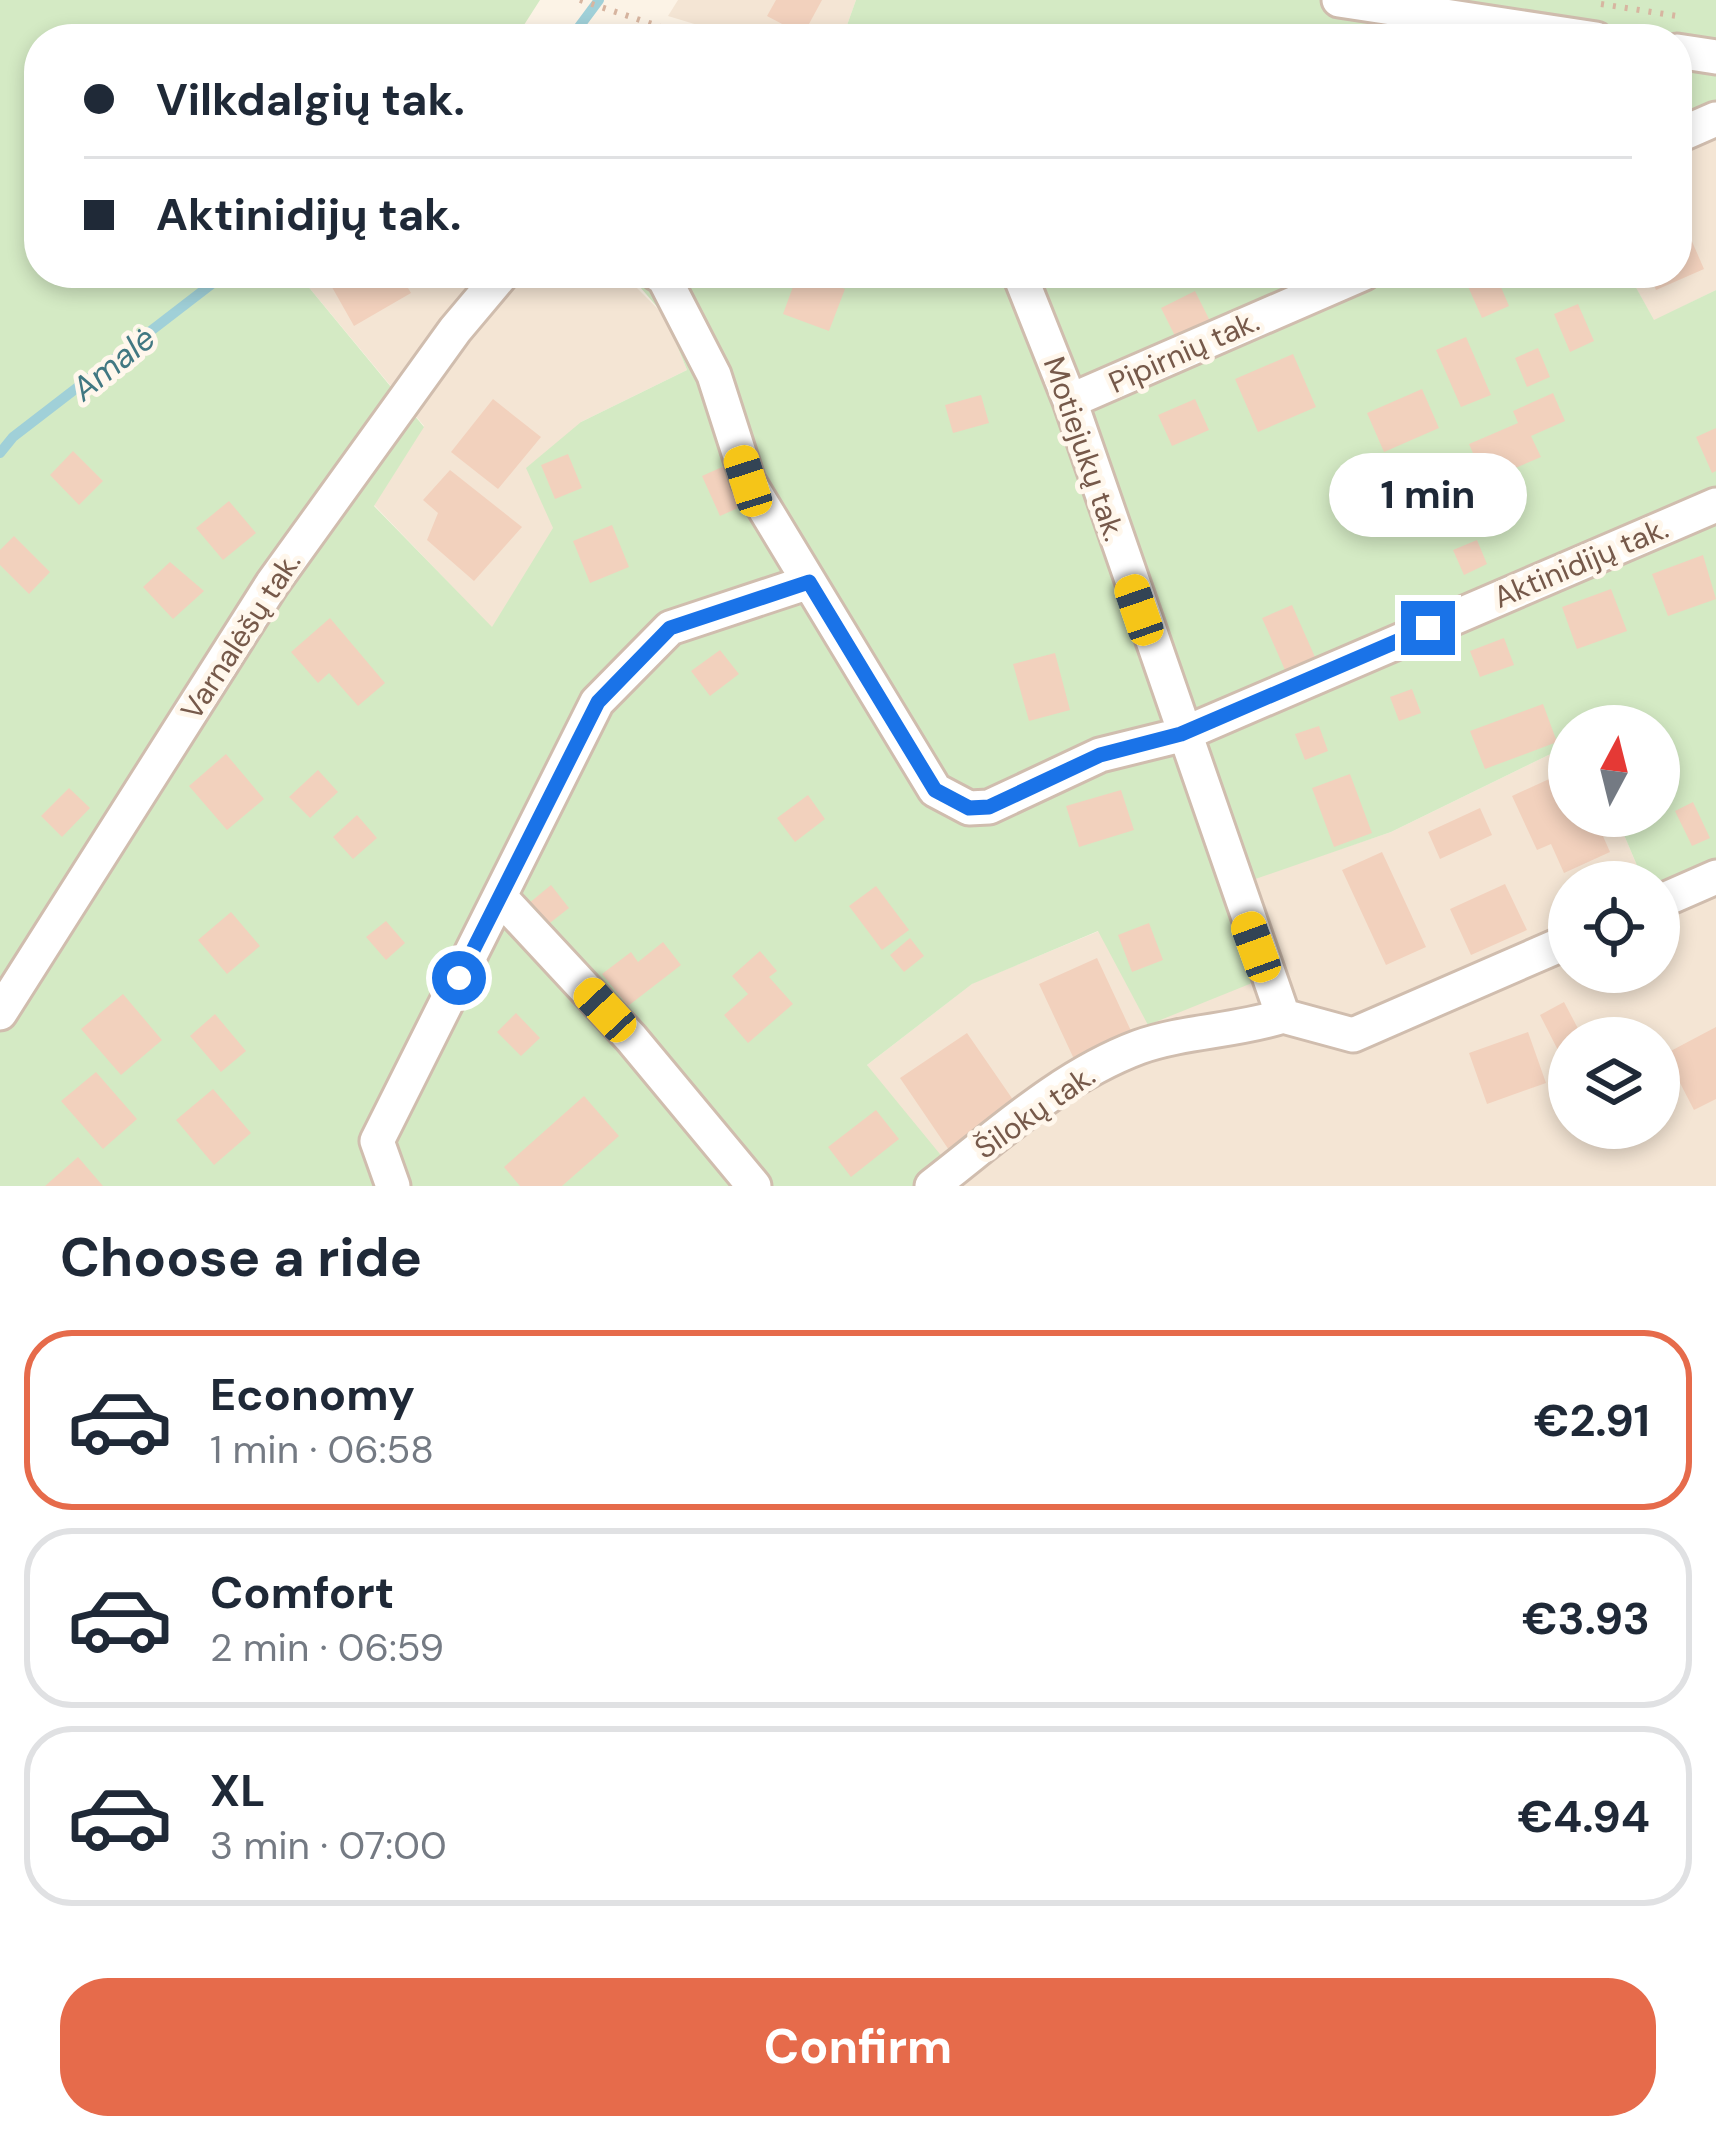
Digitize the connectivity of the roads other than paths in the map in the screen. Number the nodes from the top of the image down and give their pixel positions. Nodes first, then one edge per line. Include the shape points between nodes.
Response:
1 (1339, 0) edge
2 (1497, 24) edge
3 (490, 288) edge
4 (669, 288) edge
5 (1025, 288) edge
6 (1330, 288) edge
7 (1070, 401) junction
8 (1716, 505) edge
9 (809, 582) junction
10 (1181, 734) junction
11 (1716, 877) edge
12 (1680, 893) edge
13 (500, 897) junction
14 (1548, 950) edge
15 (0, 1013) edge
16 (1283, 1016) junction
17 (393, 1186) edge
18 (754, 1186) edge
19 (932, 1186) edge

1 - 2 street
3 - 15 street, Varnalėšų tak. via 272,584
4 - 9 street via 714,375 748,481
5 - 7 street, Motiejukų tak.
6 - 7 street, Pipirnių tak.
7 - 10 street, Motiejukų tak.
8 - 10 street, Aktinidijų tak.
9 - 10 street via 935,790 951,802 989,807 1100,755
9 - 13 street via 670,628 598,702
10 - 16 street, Motiejukų tak.
11 - 12 street
13 - 17 street via 377,1141
13 - 18 street
14 - 16 street via 1353,1034
16 - 19 street, Šilokų tak. via 1141,1046 1063,1085

